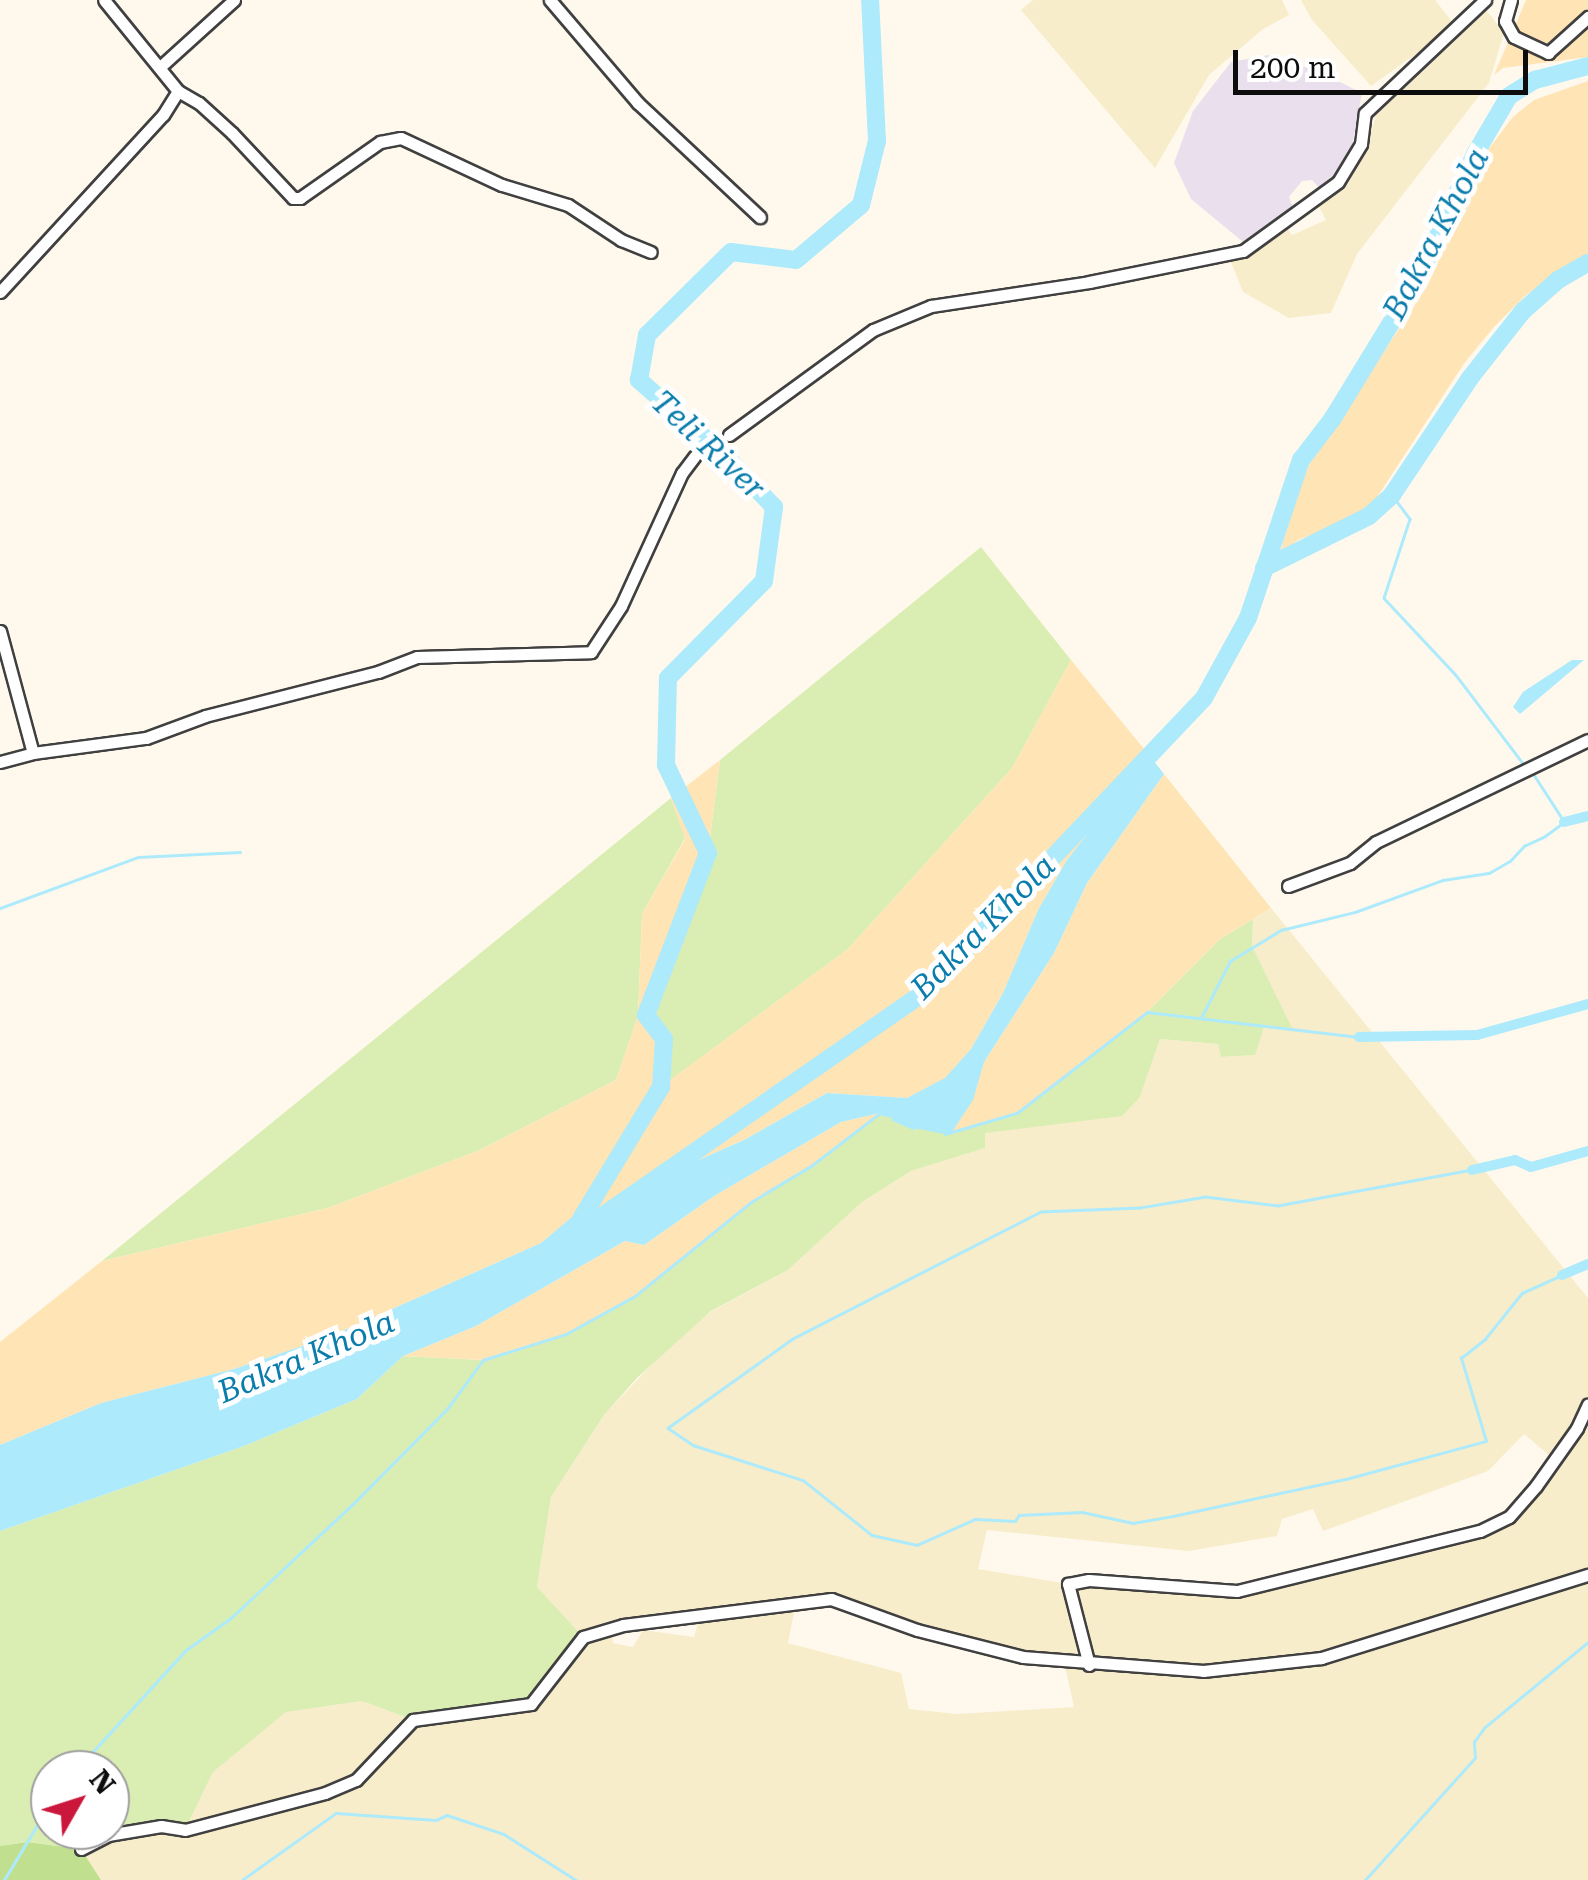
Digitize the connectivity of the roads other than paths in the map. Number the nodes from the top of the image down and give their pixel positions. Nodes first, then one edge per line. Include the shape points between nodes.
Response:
1 (104, 0) edge
2 (234, 0) edge
3 (550, 0) edge
4 (1485, 0) edge
5 (1511, 0) edge
6 (1588, 17) edge
7 (160, 67) junction
8 (178, 91) junction
9 (760, 217) dead end
10 (652, 252) dead end
11 (0, 292) edge
12 (729, 435) dead end
13 (695, 456) dead end
14 (0, 630) edge
15 (1588, 740) edge
16 (33, 753) junction
17 (0, 762) edge
18 (1288, 886) dead end
19 (1588, 1404) edge
20 (1588, 1575) edge
21 (1088, 1665) junction
22 (130, 1831) edge

1 - 7 street
2 - 7 street
3 - 9 street via 638,103
4 - 12 street via 1365,113 1361,144 1338,182 1244,251 931,306 873,330
5 - 6 street via 1504,20 1514,37 1548,53
7 - 8 street
8 - 10 street via 232,133 293,198 380,142 401,138 502,184 568,204
8 - 11 street
13 - 16 street via 622,606 591,652 416,657 159,735
14 - 16 street
15 - 18 street via 1376,842 1350,864
16 - 17 street
19 - 21 street via 1536,1486 1509,1517 1480,1531 1237,1590 1068,1584
20 - 21 street via 1321,1658 1203,1671
21 - 22 street via 958,1643 831,1599 622,1626 583,1638 531,1704 413,1720 356,1780 325,1793 185,1830

